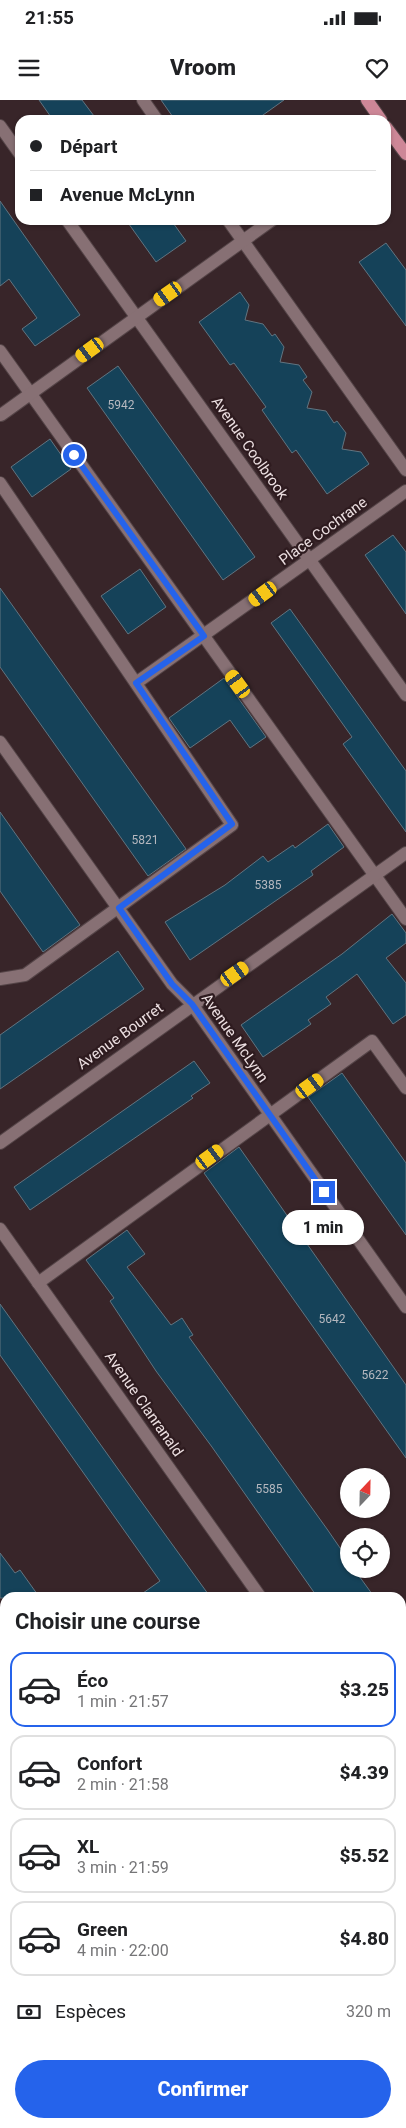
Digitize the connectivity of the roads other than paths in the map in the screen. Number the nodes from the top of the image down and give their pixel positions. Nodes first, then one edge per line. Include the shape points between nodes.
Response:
1 (143, 100) edge
2 (367, 100) edge
3 (154, 115) edge
4 (378, 115) edge
5 (0, 126) edge
6 (391, 137) edge
7 (15, 147) edge
8 (406, 154) edge
9 (71, 225) edge
10 (232, 225) edge
11 (265, 225) edge
12 (243, 240) junction
13 (136, 317) junction
14 (0, 351) edge
15 (30, 393) junction
16 (1, 415) dead end
17 (406, 470) edge
18 (0, 483) edge
19 (406, 491) edge
20 (309, 560) junction
21 (204, 636) junction
22 (136, 683) junction
23 (406, 695) edge
24 (0, 742) edge
25 (406, 853) edge
26 (375, 875) junction
27 (119, 908) junction
28 (406, 919) edge
29 (0, 979) edge
30 (192, 1004) junction
31 (406, 1088) edge
32 (269, 1115) junction
33 (0, 1143) edge
34 (0, 1229) edge
35 (38, 1283) junction
36 (406, 1307) edge
37 (257, 1592) edge

1 - 3 street
2 - 4 main road
5 - 7 street
6 - 8 main road
9 - 13 street, Avenue Coolbrook
10 - 12 street
11 - 12 street
12 - 13 street
12 - 17 street
13 - 15 street
13 - 20 street, Avenue Coolbrook
14 - 15 street
15 - 16 street
15 - 21 street
18 - 22 street
19 - 20 street, Place Cochrane
20 - 21 street, Place Cochrane
20 - 23 street, Avenue Coolbrook
21 - 22 street, Place Cochrane
21 - 26 street
22 - 27 street via 232,824
24 - 27 street, Avenue McLynn
25 - 26 street, Avenue Bourret
26 - 28 street
26 - 30 street, Avenue Bourret
27 - 29 street via 24,975
27 - 30 street, Avenue McLynn via 172,984
30 - 32 street, Avenue McLynn
30 - 33 street, Avenue Bourret
31 - 32 street via 372,1041
32 - 35 street
32 - 36 street, Avenue McLynn
34 - 35 street, Avenue Clanranald
35 - 37 street, Avenue Clanranald

